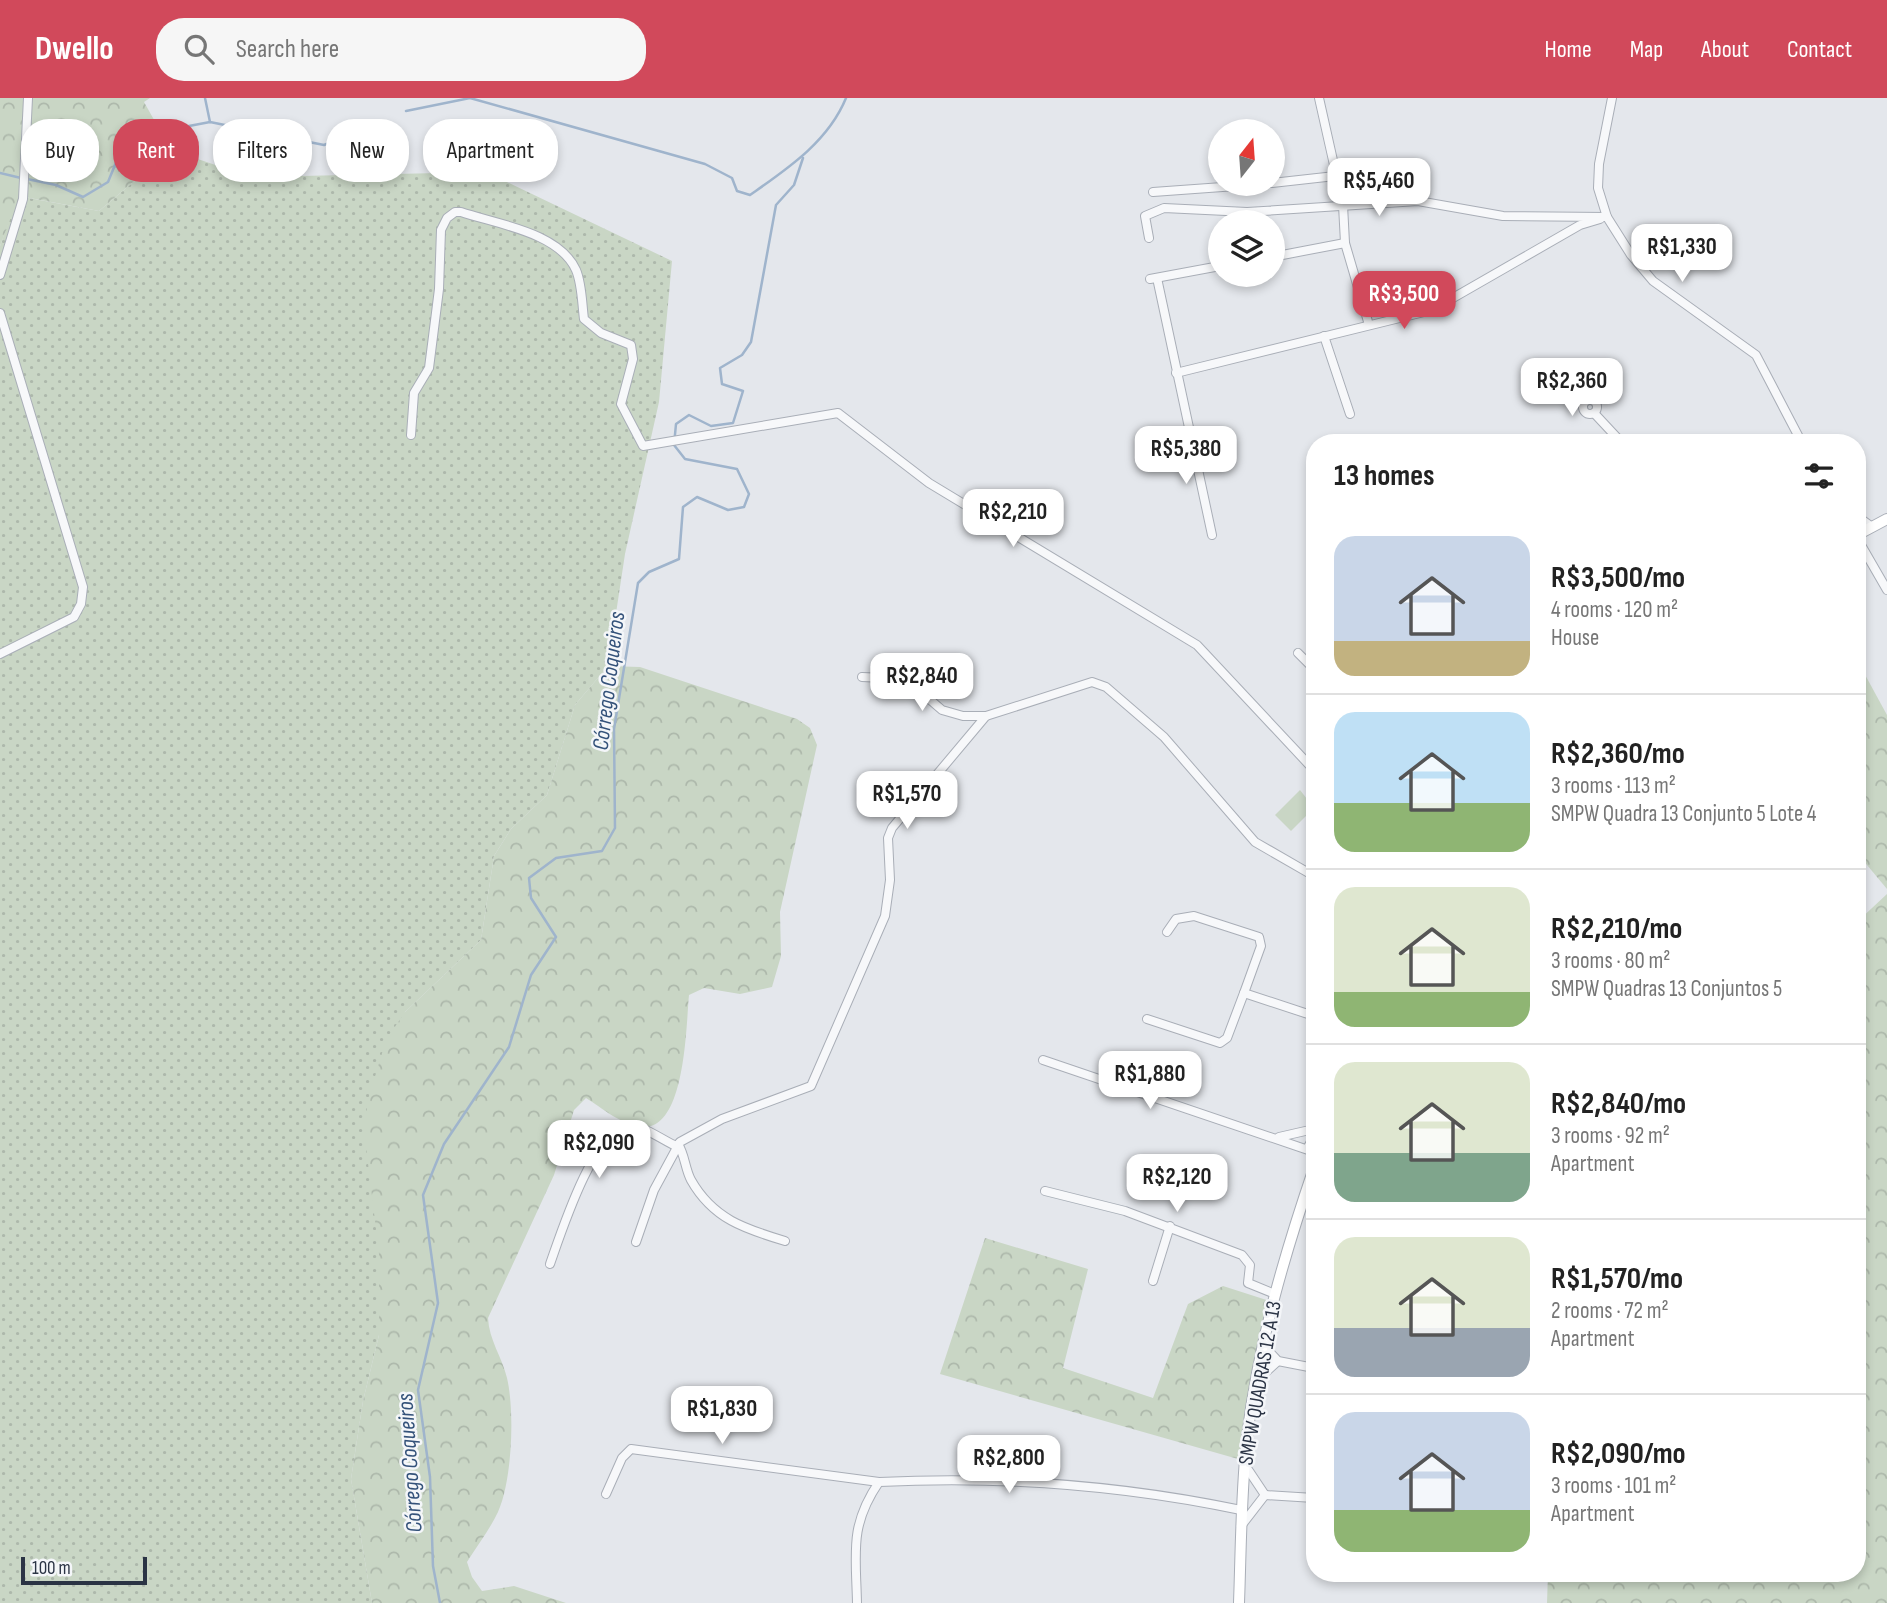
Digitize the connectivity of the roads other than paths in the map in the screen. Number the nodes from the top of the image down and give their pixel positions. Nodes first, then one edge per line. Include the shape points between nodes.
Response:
1 (28, 98) edge
2 (1320, 98) edge
3 (1612, 98) edge
4 (1335, 176) junction
5 (1285, 182) edge
6 (1208, 188) edge
7 (1153, 192) dead end
8 (1343, 205) junction
9 (1607, 217) junction
10 (1149, 238) dead end
11 (1345, 243) junction
12 (1285, 255) edge
13 (1208, 268) edge
14 (0, 275) edge
15 (0, 313) edge
16 (1369, 325) junction
17 (1324, 335) junction
18 (1176, 373) junction
19 (1594, 413) dead end
20 (1350, 414) dead end
21 (1614, 434) edge
22 (1797, 434) edge
23 (411, 435) dead end
24 (1887, 519) edge
25 (1866, 523) edge
26 (1872, 527) junction
27 (1866, 531) edge
28 (1212, 535) dead end
29 (1866, 553) edge
30 (1887, 590) edge
31 (1298, 653) dead end
32 (0, 654) edge
33 (1306, 661) edge
34 (862, 677) dead end
35 (986, 716) junction
36 (1306, 762) edge
37 (1306, 871) edge
38 (1167, 932) dead end
39 (1244, 993) junction
40 (1306, 1013) edge
41 (1147, 1019) dead end
42 (1043, 1060) dead end
43 (1306, 1131) edge
44 (1276, 1137) junction
45 (677, 1145) junction
46 (1306, 1148) edge
47 (1045, 1191) dead end
48 (1306, 1202) edge
49 (1170, 1226) junction
50 (785, 1241) dead end
51 (636, 1242) dead end
52 (550, 1264) dead end
53 (1153, 1282) dead end
54 (1275, 1294) junction
55 (1263, 1345) junction
56 (1278, 1361) junction
57 (1306, 1366) edge
58 (1255, 1382) junction
59 (1245, 1465) junction
60 (879, 1482) junction
61 (606, 1494) dead end
62 (1265, 1495) junction
63 (1306, 1498) edge
64 (1241, 1510) junction
65 (1241, 1526) junction
66 (857, 1603) edge
67 (1239, 1603) edge

1 - 14 street via 23,199
2 - 4 street
3 - 9 street via 1598,176
4 - 5 street
4 - 8 street
6 - 7 street
8 - 9 street via 1418,201 1503,216
8 - 10 street via 1247,212 1164,208 1145,216
8 - 11 street
9 - 16 street via 1580,225 1432,310
9 - 22 street via 1653,281 1756,355
11 - 12 street
11 - 16 street
13 - 18 street via 1154,278
15 - 32 street via 83,587 74,617
16 - 17 street
17 - 18 street
17 - 20 street
18 - 28 street
19 - 21 street
23 - 36 street via 414,393 429,368 439,289 440,230 447,218 455,212 539,238 560,249 576,270 584,319 631,345 633,359 621,404 643,446 838,413 929,482 1197,645
24 - 26 street
25 - 26 street
26 - 27 street
29 - 30 street
31 - 33 street
34 - 35 street via 906,679 942,710
35 - 37 street via 1085,683 1102,685 1164,737 1255,842
35 - 45 street via 889,833 885,916 811,1086 722,1119
38 - 39 street via 1176,919 1189,915 1259,937 1261,946
39 - 40 street
39 - 41 street via 1227,1038 1220,1043
42 - 44 street
43 - 44 street
44 - 46 street
45 - 50 street via 692,1182 711,1208 737,1225
45 - 51 street via 654,1190
45 - 52 street via 632,1126 622,1126 611,1136 590,1166
47 - 49 street
48 - 54 street, SMPW QUADRAS 12 A 13
49 - 53 street
49 - 54 street via 1245,1256 1250,1265 1248,1283
54 - 55 street, SMPW QUADRAS 12 A 13
55 - 56 street
55 - 58 street, SMPW QUADRAS 12 A 13
56 - 57 street
56 - 58 street
58 - 59 street, SMPW QUADRAS 12 A 13
59 - 62 street
59 - 64 street, SMPW QUADRAS 12 A 13
60 - 61 street via 632,1449 622,1458
60 - 64 street via 960,1479 1085,1486 1174,1496
60 - 66 street via 857,1526
62 - 63 street
62 - 65 street
64 - 65 street, SMPW QUADRAS 12 A 13
65 - 67 street, SMPW QUADRAS 12 A 13

